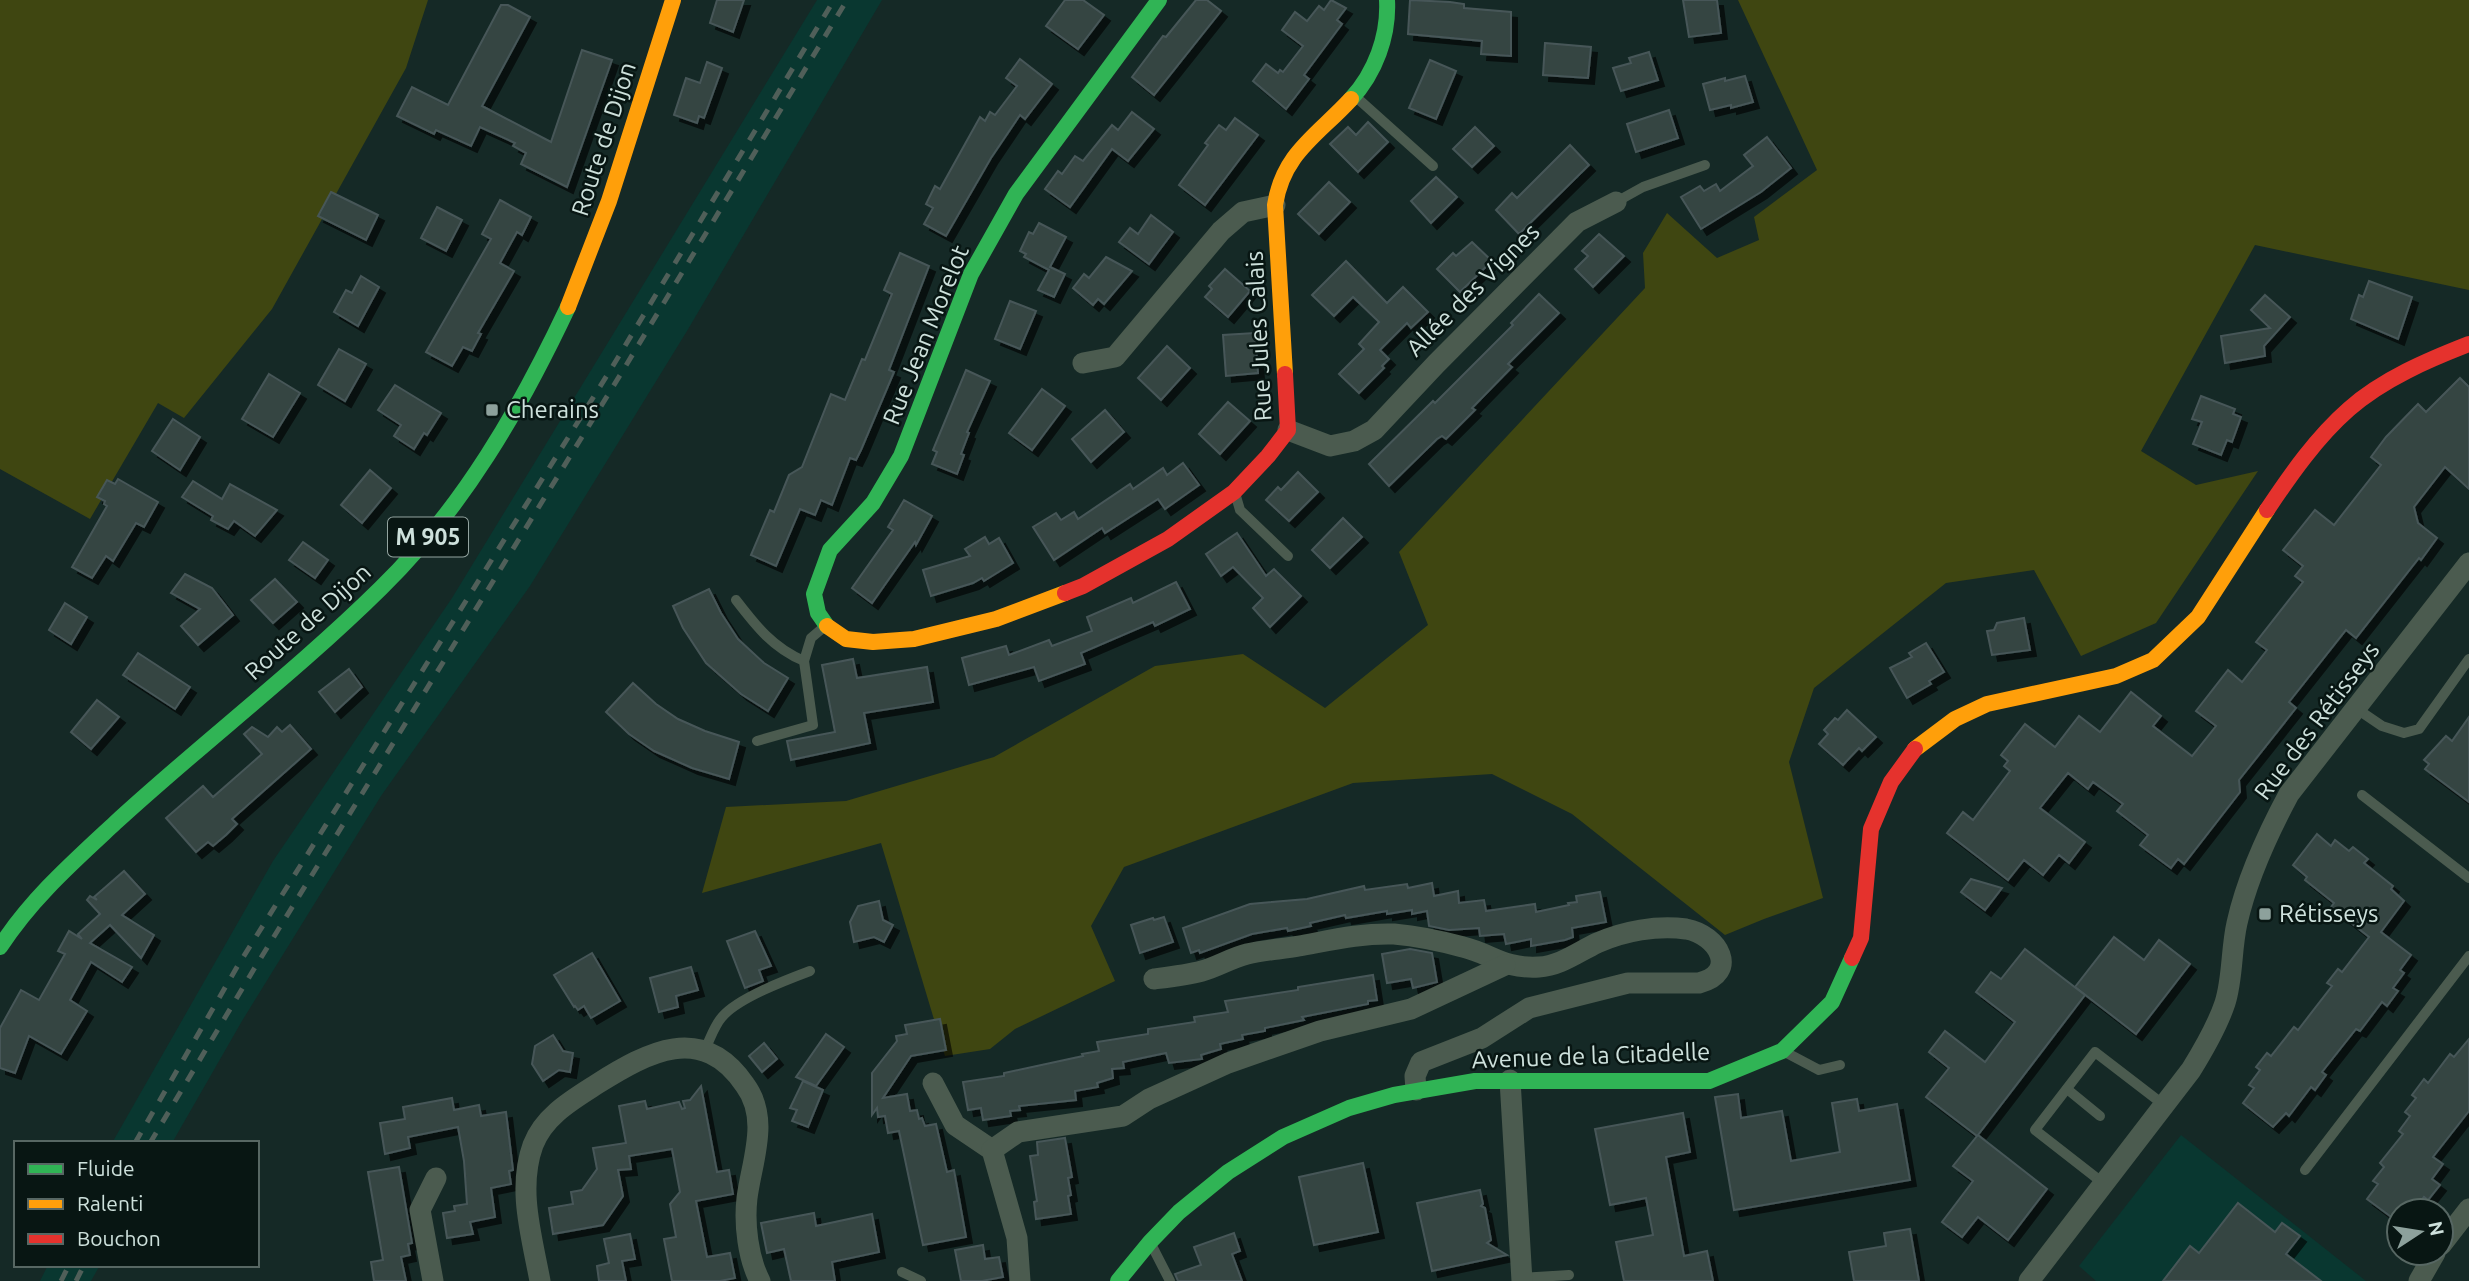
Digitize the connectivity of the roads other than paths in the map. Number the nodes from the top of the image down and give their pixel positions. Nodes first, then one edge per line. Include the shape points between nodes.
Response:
1 (673, 0) edge
2 (1158, 0) edge
3 (1387, 0) edge
4 (1354, 95) junction
5 (1705, 165) dead end
6 (1433, 166) dead end
7 (1616, 202) joint
8 (1275, 205) junction
9 (2469, 344) edge
10 (1083, 363) dead end
11 (1287, 430) junction
12 (1234, 492) junction
13 (1288, 556) dead end
14 (2469, 563) edge
15 (736, 600) dead end
16 (827, 625) junction
17 (2469, 659) edge
18 (804, 661) junction
19 (2357, 709) junction
20 (757, 741) dead end
21 (2362, 795) dead end
22 (2469, 878) edge
23 (0, 947) edge
24 (2469, 956) edge
25 (1505, 965) junction
26 (810, 971) dead end
27 (1154, 979) dead end
28 (704, 1051) junction
29 (1782, 1051) junction
30 (1840, 1065) dead end
31 (1510, 1080) junction
32 (933, 1083) dead end
33 (2067, 1089) junction
34 (1416, 1090) junction
35 (2164, 1105) junction
36 (2100, 1116) dead end
37 (992, 1150) junction
38 (2305, 1170) dead end
39 (436, 1178) dead end
40 (2103, 1183) junction
41 (2469, 1209) edge
42 (2455, 1227) edge
43 (1150, 1242) junction
44 (902, 1272) dead end
45 (1019, 1272) edge
46 (1569, 1275) dead end
47 (1522, 1279) edge
48 (433, 1281) edge
49 (540, 1281) edge
50 (760, 1281) edge
51 (921, 1281) edge
52 (1118, 1281) edge
53 (1170, 1281) edge
54 (2029, 1281) edge

1 - 23 street, Route de Dijon / M 905 via 575,289 522,395 444,517 393,576 39,893
2 - 16 street, Rue Jean Morelot via 1016,194 971,274 901,456 873,503 830,551 814,594 818,614
3 - 4 street, Rue Jules Calais via 1382,41
4 - 6 lane
4 - 8 street, Rue Jules Calais via 1289,162
5 - 7 lane, Allée des Vignes
7 - 11 street, Allée des Vignes via 1577,222 1374,430 1354,441 1330,446
8 - 10 street via 1243,212 1221,231 1115,357
8 - 11 street, Rue Jules Calais
9 - 29 street, Avenue de la Citadelle via 2390,381 2330,428 2288,478 2198,617 2152,660 2116,676 1987,704 1955,719 1914,750 1891,782 1871,829 1861,938 1832,1002
11 - 12 street, Rue Jules Calais
12 - 13 lane via 1240,510
12 - 16 street, Rue Jules Calais via 1168,539 1083,586 996,619 914,639 873,642 845,639
14 - 19 street, Rue des Rétisseys
15 - 18 lane via 760,632 785,653
16 - 18 lane via 811,638
17 - 19 lane via 2419,729 2404,733 2382,726
18 - 20 lane via 813,725
19 - 35 street, Rue des Rétisseys via 2289,794 2267,836 2237,923 2226,1001 2211,1037
21 - 22 lane
24 - 38 lane
25 - 27 street via 1465,947 1398,934 1361,934 1246,955 1201,971
25 - 34 street via 1555,964 1613,936 1665,928 1707,937 1721,960 1708,981 1628,983 1529,1008 1482,1038 1426,1059 1416,1071
25 - 37 street via 1411,1009 1320,1031 1228,1063 1123,1116 1018,1132
26 - 28 lane via 739,1003 722,1017
28 - 49 street via 669,1049 647,1055 566,1104 543,1127 525,1177
28 - 50 street via 737,1074 757,1113 759,1128 746,1211
29 - 30 lane via 1819,1070
29 - 31 street, Avenue de la Citadelle via 1709,1081
31 - 34 street, Avenue de la Citadelle via 1475,1080
31 - 47 street
32 - 37 street via 955,1125
33 - 35 lane via 2095,1052
33 - 36 lane
33 - 40 lane via 2035,1130
34 - 43 street, Avenue de la Citadelle via 1349,1108 1263,1148 1210,1185
35 - 40 street, Rue des Rétisseys
37 - 45 street via 1017,1238
39 - 48 street via 420,1210
40 - 54 street, Rue des Rétisseys
41 - 42 street
43 - 52 street, Avenue de la Citadelle
43 - 53 lane
44 - 51 lane
46 - 47 lane

